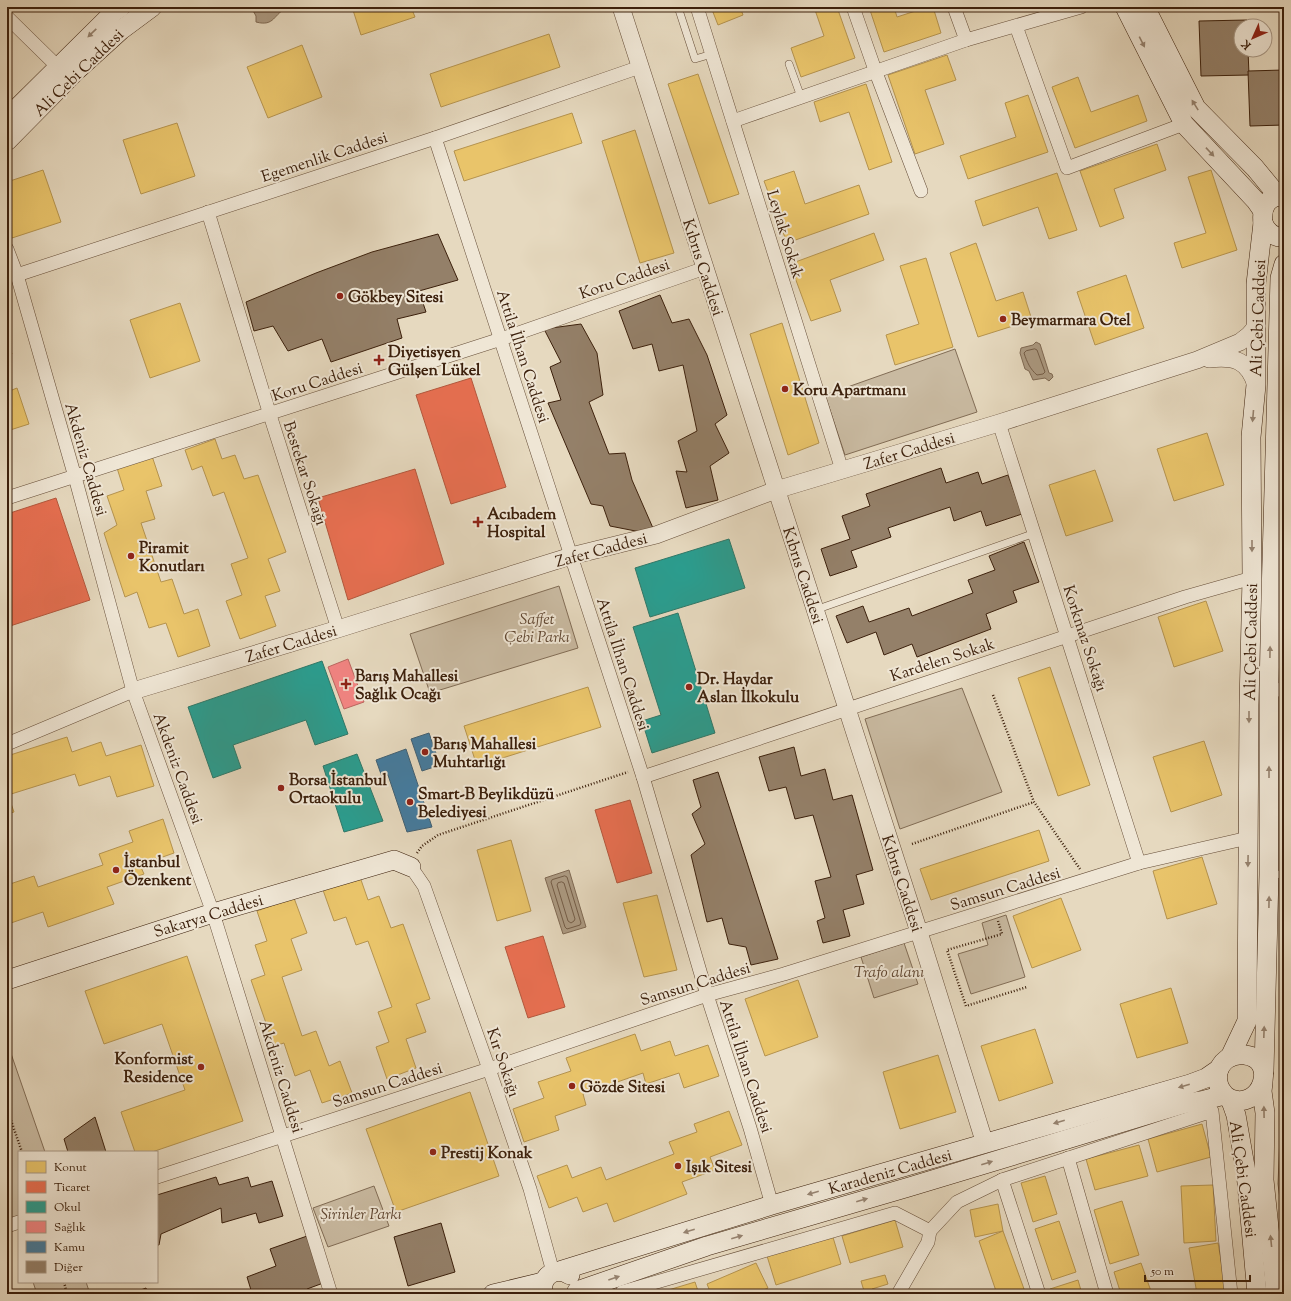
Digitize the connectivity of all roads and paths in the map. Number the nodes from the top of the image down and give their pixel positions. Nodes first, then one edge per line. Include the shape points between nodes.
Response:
1 (121, 7) edge
2 (152, 7) edge
3 (621, 7) edge
4 (678, 7) edge
5 (697, 7) edge
6 (853, 7) edge
7 (954, 7) edge
8 (1081, 7) edge
9 (1125, 7) edge
10 (1145, 7) edge
11 (7, 17) edge
12 (1016, 26) junction
13 (966, 40) junction
14 (712, 54) junction
15 (789, 64) dead end
16 (58, 67) junction
17 (640, 67) junction
18 (875, 70) junction
19 (801, 97) junction
20 (7, 118) edge
21 (733, 121) junction
22 (1184, 124) junction
23 (435, 138) junction
24 (7, 141) edge
25 (921, 191) dead end
26 (1281, 196) edge
27 (208, 212) junction
28 (1263, 217) junction
29 (1284, 237) edge
30 (7, 249) edge
31 (1284, 264) edge
32 (705, 268) junction
33 (17, 276) junction
34 (1257, 326) junction
35 (500, 339) junction
36 (1197, 360) junction
37 (1256, 385) junction
38 (270, 414) junction
39 (999, 423) junction
40 (842, 470) junction
41 (75, 477) junction
42 (776, 490) junction
43 (7, 498) edge
44 (1035, 533) junction
45 (571, 556) junction
46 (1252, 578) junction
47 (815, 610) junction
48 (338, 629) junction
49 (1068, 636) junction
50 (1276, 690) edge
51 (133, 691) junction
52 (993, 695) dead end
53 (847, 708) junction
54 (7, 744) edge
55 (642, 772) junction
56 (1034, 802) junction
57 (1248, 838) junction
58 (912, 844) dead end
59 (1139, 863) junction
60 (409, 866) junction
61 (1277, 874) edge
62 (1088, 880) junction
63 (994, 909) junction
64 (213, 913) junction
65 (920, 932) junction
66 (7, 980) edge
67 (1027, 987) dead end
68 (707, 995) junction
69 (1224, 1063) junction
70 (489, 1069) junction
71 (1263, 1077) junction
72 (1226, 1096) junction
73 (7, 1109) edge
74 (283, 1136) junction
75 (985, 1144) junction
76 (22, 1151) edge
77 (1068, 1158) junction
78 (158, 1177) edge
79 (1002, 1180) junction
80 (772, 1205) junction
81 (18, 1222) edge
82 (7, 1226) edge
83 (930, 1231) junction
84 (550, 1280) edge
85 (64, 1283) edge
86 (577, 1292) edge
87 (67, 1294) edge
88 (331, 1294) edge
89 (493, 1294) edge
90 (623, 1294) edge
91 (898, 1294) edge
92 (1039, 1294) edge
93 (1108, 1294) edge
94 (1231, 1294) edge
95 (1257, 1294) edge
96 (1276, 1294) edge

1 -> 16 main road, Ali Çebi Caddesi
2 - 24 main road, Ali Çebi Caddesi via 110,40
3 - 17 street, Kıbrıs Caddesi
4 - 14 lane via 695,59
5 - 14 street, Leylak Sokak
6 - 18 street
7 - 13 street
8 - 12 street
9 -> 22 main road
26 -> 10 main road via 1196,108
11 - 16 street
12 - 13 street
12 - 22 street via 1067,168
13 - 18 street
14 - 21 street, Leylak Sokak
15 - 19 lane
16 - 20 main road, Ali Çebi Caddesi
17 - 23 street, Egemenlik Caddesi
17 - 32 street, Kıbrıs Caddesi
18 - 19 street
18 - 25 street
19 - 21 street
21 - 40 street, Leylak Sokak
22 -> 28 main road via 1256,200
23 - 27 street, Egemenlik Caddesi
23 - 35 street, Attila İlhan Caddesi
26 - 28 main road via 1266,204
27 - 33 street, Egemenlik Caddesi
27 - 38 street, Bestekar Sokağı
28 - 29 main road via 1269,233
28 - 34 main road, Ali Çebi Caddesi via 1256,284
30 - 33 street, Akdeniz Caddesi
50 -> 31 main road, Ali Çebi Caddesi via 1280,278
32 - 35 street, Koru Caddesi
32 - 42 street, Kıbrıs Caddesi
33 - 41 street, Akdeniz Caddesi
34 - 36 street via 1240,342
34 - 37 main road, Ali Çebi Caddesi
35 - 38 street, Koru Caddesi
35 - 45 street, Attila İlhan Caddesi
36 - 37 street via 1218,358 1241,362 1249,369
36 - 39 street, Zafer Caddesi
37 -> 46 main road, Ali Çebi Caddesi via 1251,437
38 - 41 street, Koru Caddesi
38 - 48 street, Bestekar Sokağı
39 - 40 street, Zafer Caddesi
39 - 44 street, Korkmaz Sokağı
40 - 42 street, Zafer Caddesi
41 - 43 street, Koru Caddesi
41 - 51 street, Akdeniz Caddesi
42 - 45 street, Zafer Caddesi via 656,535
42 - 47 street, Kıbrıs Caddesi
44 - 47 lane
44 - 49 street, Korkmaz Sokağı
45 - 48 street, Zafer Caddesi
45 - 55 street, Attila İlhan Caddesi
46 - 49 street, Kardelen Sokak via 1185,597
46 -> 57 main road, Ali Çebi Caddesi
47 - 53 street, Kıbrıs Caddesi
48 - 51 street, Zafer Caddesi
49 - 53 street, Kardelen Sokak
49 - 59 street, Korkmaz Sokağı
61 -> 50 main road, Ali Çebi Caddesi
51 - 54 street, Zafer Caddesi
51 - 64 street, Akdeniz Caddesi
52 - 56 path
53 - 55 street, Kardelen Sokak
53 - 65 street, Kıbrıs Caddesi
55 - 60 path via 438,835 422,846
55 - 68 street, Attila İlhan Caddesi
56 - 58 path
56 - 62 path
57 - 59 street, Samsun Caddesi
57 -> 69 main road, Ali Çebi Caddesi via 1246,1020
59 - 62 street, Samsun Caddesi
60 - 64 main road, Sakarya Caddesi via 394,860
60 - 70 street, Kır Sokağı via 424,886
71 -> 61 main road, Ali Çebi Caddesi
62 - 63 street, Samsun Caddesi
63 - 65 street, Samsun Caddesi
63 - 67 path via 1002,934 947,950 966,1006
64 - 66 main road, Sakarya Caddesi
64 - 74 street, Akdeniz Caddesi
65 - 68 street, Samsun Caddesi
65 - 75 street, Kıbrıs Caddesi
68 - 70 street, Samsun Caddesi
68 - 80 street, Attila İlhan Caddesi
69 - 71 main road via 1240,1054 1248,1055 1259,1062
69 - 72 main road, Ali Çebi Caddesi via 1218,1082
69 -> 75 main road, Karadeniz Caddesi via 1206,1078 1190,1084
70 - 74 street, Samsun Caddesi
70 - 84 street, Kır Sokağı via 530,1189
71 - 72 main road via 1260,1089 1249,1099 1237,1101
96 -> 71 main road, Ali Çebi Caddesi via 1264,1180
86 -> 72 main road, Karadeniz Caddesi via 707,1246 1183,1104
72 - 95 main road, Ali Çebi Caddesi via 1236,1115 1246,1172
73 - 76 path
74 - 78 street, Samsun Caddesi
74 - 88 street, Akdeniz Caddesi
75 -> 80 main road, Karadeniz Caddesi
77 - 79 street
77 - 93 street
77 - 94 street via 1212,1111
79 - 83 street via 957,1202
79 - 92 street
80 -> 84 main road, Karadeniz Caddesi
81 - 82 street
83 - 90 street via 895,1213 622,1292
83 - 91 street via 928,1242
84 - 86 main road via 570,1275 575,1279
84 - 89 main road, Karadeniz Caddesi
85 - 87 path

